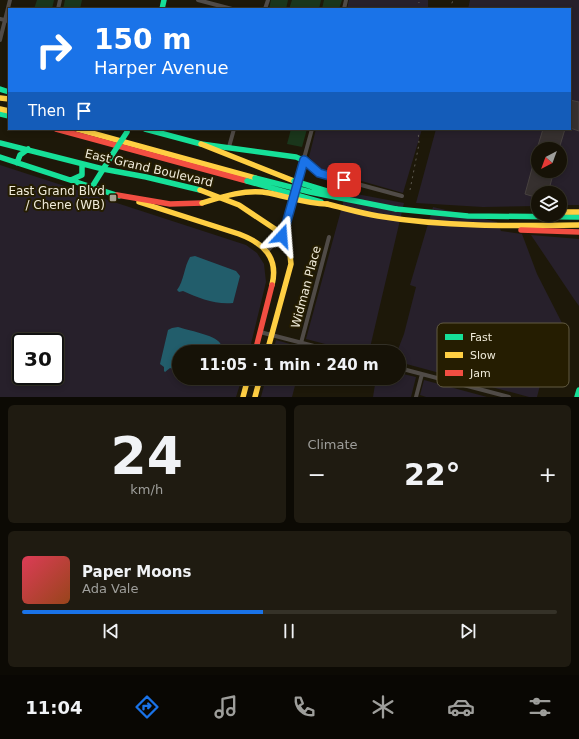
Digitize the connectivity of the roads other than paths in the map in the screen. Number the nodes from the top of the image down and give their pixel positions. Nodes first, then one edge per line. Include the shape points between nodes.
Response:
1 (198, 0) edge
2 (228, 8) edge
3 (0, 19) edge
4 (7, 21) edge
5 (0, 40) edge
6 (60, 130) edge
7 (81, 130) edge
8 (128, 130) edge
9 (149, 130) edge
10 (234, 130) edge
11 (312, 130) edge
12 (0, 143) edge
13 (201, 144) junction
14 (229, 147) junction
15 (28, 149) junction
16 (0, 157) edge
17 (304, 160) junction
18 (17, 163) junction
19 (82, 164) junction
20 (103, 169) junction
21 (71, 180) junction
22 (92, 187) junction
23 (117, 195) junction
24 (402, 196) dead end
25 (327, 204) junction
26 (396, 209) junction
27 (567, 212) edge
28 (579, 212) edge
29 (531, 213) edge
30 (508, 217) junction
31 (579, 217) edge
32 (579, 224) edge
33 (512, 226) junction
34 (579, 232) edge
35 (282, 236) junction
36 (329, 237) dead end
37 (268, 250) junction
38 (268, 302) junction
39 (280, 306) junction
40 (260, 332) junction
41 (272, 335) junction
42 (302, 343) junction
43 (257, 345) edge
44 (269, 345) edge
45 (310, 345) edge
46 (406, 370) edge
47 (422, 374) junction
48 (437, 378) edge
49 (246, 385) edge
50 (258, 385) edge
51 (465, 387) edge
52 (579, 390) edge
53 (492, 395) edge
54 (243, 397) edge
55 (255, 397) edge
56 (416, 397) edge
57 (509, 397) edge
58 (577, 397) edge

1 - 2 street
3 - 4 street
4 - 5 street
6 - 25 main road, bridge
7 - 26 main road, bridge via 310,192
8 - 20 main road, bridge
9 - 13 main road
10 - 14 street
11 - 17 street
12 - 15 main road, East Grand Boulevard
13 - 14 main road
13 - 26 main road, bridge via 294,181
14 - 17 main road
15 - 18 main road via 20,155
15 - 19 main road, East Grand Boulevard
16 - 18 main road
17 - 24 street via 324,175
17 - 35 street
18 - 21 main road
19 - 20 main road, East Grand Boulevard
19 - 21 main road via 82,175
20 - 22 main road
20 - 35 main road, East Grand Boulevard via 210,193 239,205
21 - 22 main road
22 - 23 main road
23 - 25 main road, bridge via 190,206 235,193 261,192 313,205
23 - 37 main road via 253,239
25 - 33 main road via 400,219
26 - 30 main road
27 - 28 main road
29 - 30 main road
30 - 31 main road
32 - 33 main road
33 - 34 main road via 527,230
35 - 37 street
35 - 39 main road, East Grand Boulevard via 289,246 291,264
36 - 42 street, Widman Place
37 - 38 main road via 274,273
38 - 39 main road via 274,307
38 - 40 main road
39 - 41 main road, East Grand Boulevard
40 - 41 street
40 - 43 main road
41 - 42 street
41 - 44 main road, East Grand Boulevard
42 - 45 street
46 - 47 street
47 - 48 street
47 - 56 street
49 - 54 main road
50 - 55 main road
51 - 53 street
52 - 58 main road
53 - 57 street

